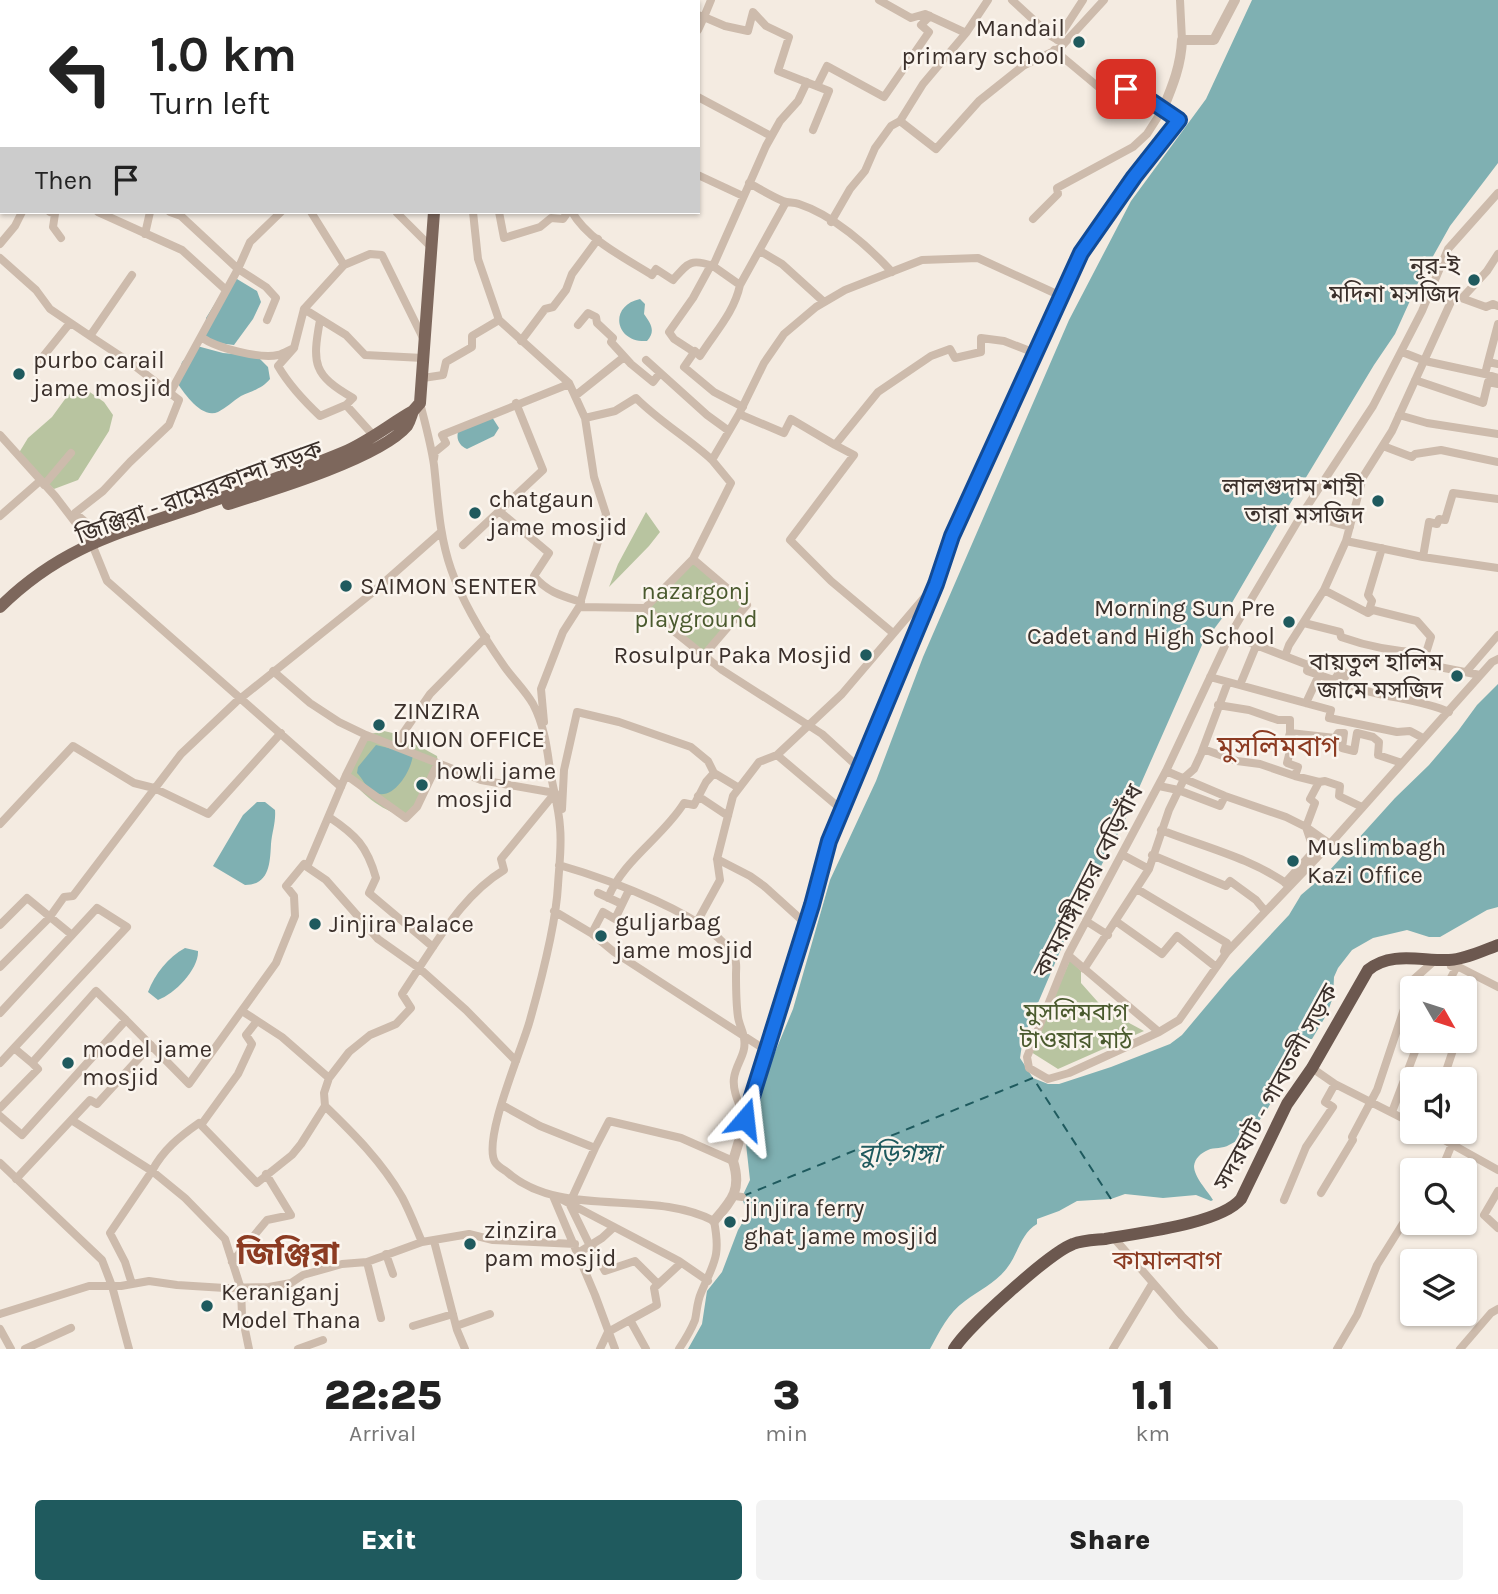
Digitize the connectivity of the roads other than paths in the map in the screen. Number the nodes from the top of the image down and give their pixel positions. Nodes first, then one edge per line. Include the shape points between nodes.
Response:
1 (712, 0) edge
2 (879, 0) edge
3 (988, 0) edge
4 (1012, 0) edge
5 (1083, 0) edge
6 (1104, 0) edge
7 (1180, 0) edge
8 (1235, 0) edge
9 (701, 16) edge
10 (930, 16) junction
11 (966, 33) junction
12 (1182, 40) junction
13 (1060, 41) junction
14 (1054, 50) junction
15 (807, 82) junction
16 (817, 86) junction
17 (700, 98) edge
18 (1163, 109) junction
19 (900, 121) junction
20 (813, 130) dead end
21 (772, 136) junction
22 (700, 176) edge
23 (748, 183) junction
24 (1498, 193) edge
25 (743, 196) junction
26 (786, 202) junction
27 (1494, 204) edge
28 (21, 214) edge
29 (55, 214) edge
30 (102, 214) edge
31 (149, 214) edge
32 (176, 214) edge
33 (273, 214) edge
34 (312, 214) edge
35 (398, 214) edge
36 (434, 214) edge
37 (473, 214) edge
38 (499, 214) edge
39 (568, 214) edge
40 (571, 214) edge
41 (1033, 219) dead end
42 (831, 222) junction
43 (145, 234) junction
44 (61, 238) dead end
45 (598, 239) junction
46 (0, 244) edge
47 (432, 248) junction
48 (760, 251) junction
49 (1498, 254) edge
50 (0, 258) edge
51 (345, 265) junction
52 (712, 265) junction
53 (238, 269) junction
54 (892, 272) junction
55 (132, 275) dead end
56 (740, 285) junction
57 (1431, 287) junction
58 (226, 290) junction
59 (1061, 296) junction
60 (1458, 296) junction
61 (824, 302) junction
62 (1498, 306) edge
63 (304, 309) junction
64 (267, 320) dead end
65 (320, 320) junction
66 (499, 320) junction
67 (70, 323) junction
68 (1498, 324) edge
69 (578, 325) dead end
70 (90, 337) junction
71 (201, 337) junction
72 (424, 341) junction
73 (521, 341) junction
74 (294, 348) junction
75 (694, 352) junction
76 (1402, 352) junction
77 (1035, 353) junction
78 (624, 357) junction
79 (424, 358) junction
80 (646, 360) dead end
81 (1425, 361) junction
82 (1488, 362) junction
83 (37, 364) dead end
84 (1498, 364) edge
85 (660, 373) junction
86 (1485, 374) junction
87 (422, 378) junction
88 (1498, 378) edge
89 (1415, 380) junction
90 (569, 384) junction
91 (1498, 384) edge
92 (170, 393) junction
93 (575, 396) junction
94 (516, 404) junction
95 (346, 405) junction
96 (417, 407) junction
97 (741, 411) junction
98 (1399, 415) junction
99 (585, 418) junction
100 (729, 430) junction
101 (1498, 433) edge
102 (0, 435) edge
103 (373, 435) junction
104 (835, 445) junction
105 (1383, 446) junction
106 (71, 453) dead end
107 (433, 460) junction
108 (712, 460) junction
109 (1498, 462) edge
110 (42, 483) junction
111 (1498, 499) edge
112 (499, 511) junction
113 (1302, 514) junction
114 (0, 516) edge
115 (1350, 527) junction
116 (137, 530) junction
117 (441, 532) junction
118 (104, 538) junction
119 (1346, 541) junction
120 (463, 545) dead end
121 (92, 546) junction
122 (1382, 548) junction
123 (1423, 556) junction
124 (693, 559) junction
125 (1498, 568) edge
126 (936, 584) junction
127 (1324, 590) junction
128 (580, 605) junction
129 (0, 607) edge
130 (645, 608) junction
131 (1368, 613) junction
132 (0, 618) edge
133 (1304, 623) junction
134 (893, 633) junction
135 (1230, 635) junction
136 (1498, 635) edge
137 (486, 637) junction
138 (1256, 646) junction
139 (1426, 653) junction
140 (704, 656) junction
141 (1285, 656) junction
142 (1498, 659) edge
143 (273, 671) junction
144 (1466, 672) junction
145 (1319, 675) junction
146 (1480, 675) junction
147 (1210, 677) junction
148 (1228, 682) junction
149 (1240, 685) junction
150 (242, 698) junction
151 (1306, 703) junction
152 (1218, 705) junction
153 (1449, 712) junction
154 (807, 725) junction
155 (281, 733) junction
156 (1290, 733) junction
157 (366, 735) junction
158 (1423, 738) junction
159 (547, 743) junction
160 (395, 745) junction
161 (1203, 749) junction
162 (777, 755) junction
163 (438, 763) junction
164 (1402, 763) junction
165 (858, 767) junction
166 (1166, 771) junction
167 (714, 773) junction
168 (346, 775) junction
169 (1295, 776) junction
170 (1185, 777) junction
171 (1318, 782) junction
172 (341, 786) junction
173 (1158, 786) junction
174 (154, 788) junction
175 (739, 788) junction
176 (1178, 790) junction
177 (555, 793) junction
178 (698, 796) junction
179 (1225, 796) junction
180 (1362, 807) junction
181 (842, 810) junction
182 (728, 816) junction
183 (329, 817) junction
184 (0, 824) edge
185 (1306, 827) junction
186 (561, 830) junction
187 (1161, 830) junction
188 (1330, 844) junction
189 (1123, 855) junction
190 (1152, 855) junction
191 (717, 859) junction
192 (559, 864) junction
193 (307, 867) junction
194 (1149, 869) junction
195 (614, 883) junction
196 (1288, 884) junction
197 (1137, 889) junction
198 (629, 890) junction
199 (598, 893) dead end
200 (608, 898) junction
201 (622, 904) junction
202 (554, 911) junction
203 (1265, 911) junction
204 (49, 918) junction
205 (1086, 921) junction
206 (697, 922) junction
207 (1117, 922) junction
208 (806, 924) junction
209 (0, 925) edge
210 (592, 933) junction
211 (72, 935) junction
212 (1108, 935) junction
213 (1498, 945) edge
214 (433, 947) junction
215 (1227, 952) junction
216 (1068, 955) junction
217 (1433, 961) junction
218 (0, 967) edge
219 (1216, 967) junction
220 (419, 968) junction
221 (1084, 969) junction
222 (1452, 976) edge
223 (1498, 987) edge
224 (242, 1011) junction
225 (0, 1013) edge
226 (126, 1020) junction
227 (257, 1021) junction
228 (1159, 1032) junction
229 (744, 1035) junction
230 (151, 1045) junction
231 (14, 1048) junction
232 (767, 1051) junction
233 (1414, 1054) edge
234 (516, 1061) junction
235 (0, 1063) edge
236 (32, 1063) junction
237 (1312, 1068) junction
238 (329, 1078) junction
239 (1335, 1084) junction
240 (1372, 1102) junction
241 (502, 1105) junction
242 (325, 1106) junction
243 (0, 1108) edge
244 (1392, 1112) junction
245 (0, 1116) edge
246 (1400, 1116) edge
247 (745, 1119) junction
248 (73, 1121) junction
249 (201, 1125) junction
250 (1452, 1144) joint
251 (595, 1147) junction
252 (1446, 1158) edge
253 (733, 1161) junction
254 (0, 1163) edge
255 (1498, 1170) edge
256 (152, 1171) junction
257 (266, 1174) junction
258 (16, 1179) junction
259 (1498, 1191) edge
260 (1321, 1193) dead end
261 (553, 1195) junction
262 (1284, 1200) dead end
263 (571, 1201) junction
264 (714, 1221) junction
265 (614, 1227) junction
266 (1400, 1228) edge
267 (1498, 1228) edge
268 (1113, 1237) junction
269 (434, 1241) junction
270 (422, 1242) junction
271 (575, 1244) junction
272 (590, 1246) junction
273 (386, 1254) junction
274 (578, 1254) junction
275 (232, 1262) junction
276 (367, 1262) junction
277 (681, 1263) junction
278 (393, 1274) dead end
279 (708, 1281) junction
280 (1152, 1283) junction
281 (132, 1284) junction
282 (658, 1284) junction
283 (112, 1286) junction
284 (241, 1289) junction
285 (1498, 1309) edge
286 (0, 1314) edge
287 (453, 1314) junction
288 (490, 1314) dead end
289 (381, 1318) dead end
290 (630, 1320) junction
291 (413, 1325) dead end
292 (456, 1326) junction
293 (71, 1328) dead end
294 (0, 1329) edge
295 (608, 1332) junction
296 (323, 1340) dead end
297 (11, 1349) edge
298 (25, 1349) edge
299 (129, 1349) edge
300 (249, 1349) edge
301 (298, 1349) edge
302 (465, 1349) edge
303 (600, 1349) edge
304 (615, 1349) edge
305 (646, 1349) edge
306 (679, 1349) edge
307 (954, 1349) edge
308 (1112, 1349) edge
309 (1214, 1349) edge
310 (1337, 1349) edge
311 (1460, 1349) edge

1 - 9 street
2 - 10 street via 911,18
3 - 11 street
4 - 13 street
5 - 13 street
6 - 13 street
7 - 12 street
8 - 12 street via 1214,40
9 - 15 street via 748,31 753,12 766,26 789,37 778,71
10 - 11 street
10 - 16 street via 921,26 929,32 884,97 827,66
11 - 19 street via 923,84
12 - 18 street via 1176,78
13 - 14 street
14 - 18 street via 1108,94 1130,87
14 - 19 street via 1005,78 958,121 936,149
15 - 16 street
15 - 21 street
16 - 20 street via 829,91
17 - 21 street
18 - 41 street via 1133,147 1057,188 1058,194
18 - 59 street via 1179,120 1081,253
19 - 42 street via 876,148
21 - 23 street
22 - 25 street
23 - 25 street
23 - 26 street
24 - 27 street, কামরাঙ্গীরচর বেড়িবাঁধ
25 - 52 street
26 - 42 street
26 - 48 street
27 - 57 street, কামরাঙ্গীরচর বেড়িবাঁধ via 1448,248
28 - 46 street
29 - 44 street via 54,227
30 - 43 street
31 - 43 street
32 - 53 street
33 - 53 street via 250,242
34 - 51 street
35 - 47 street
36 - 47 main road
37 - 66 street via 478,258
38 - 39 street via 505,238
40 - 45 street
42 - 54 street via 875,253
43 - 58 street via 182,250
45 - 52 street via 652,275 656,270 673,280 687,264
45 - 73 street via 566,290
47 - 72 main road
48 - 56 street
48 - 61 street via 782,264
49 - 60 street via 1487,271
50 - 67 street
51 - 63 street
51 - 72 street via 370,254 382,255
52 - 56 street
52 - 75 street via 669,332
53 - 58 street
53 - 64 street via 276,298
54 - 59 street via 922,260 978,258
54 - 61 street
55 - 70 street
56 - 75 street via 728,318 700,356
57 - 60 street
57 - 76 street, কামরাঙ্গীরচর বেড়িবাঁধ
58 - 71 street
59 - 77 street
60 - 62 street via 1486,307
60 - 81 street
61 - 97 street via 784,334
63 - 65 street
63 - 74 street
65 - 79 street via 346,335 365,355
65 - 95 street via 316,365 332,386 353,398
66 - 73 street
66 - 87 street via 472,336 472,347 446,362 443,375
67 - 70 street
67 - 83 street
68 - 82 street
69 - 78 street via 588,313 596,317
70 - 92 street
71 - 74 street via 229,351 276,355
71 - 92 street
72 - 79 main road
73 - 90 street
74 - 95 street via 278,366 302,399 320,416
75 - 97 street via 684,367
76 - 81 street
76 - 113 street, কামরাঙ্গীরচর বেড়িবাঁধ via 1373,406
77 - 104 street via 981,338 981,352 955,358 950,349 931,356 878,393
77 - 126 street via 952,536
78 - 85 street via 653,382
78 - 93 street
79 - 87 main road
80 - 85 street
81 - 86 street
81 - 89 street
82 - 84 street
82 - 86 street
85 - 100 street
86 - 88 street
87 - 96 main road
89 - 91 street via 1483,403 1488,382
89 - 98 street
90 - 93 street
90 - 94 street
92 - 118 street via 179,400 169,425 75,513
93 - 99 street
94 - 107 street via 442,435 446,443
94 - 112 street via 543,470
95 - 103 street
96 - 103 main road, জিঞ্জিরা - রামেরকান্দা সড়ক
96 - 107 street
96 - 116 main road, জিঞ্জিরা - রামেরকান্দা সড়ক via 398,435 357,457 298,482
97 - 100 street
97 - 104 street via 784,433 791,419
98 - 101 street
98 - 105 street
99 - 108 street via 615,411 636,398
99 - 128 street via 594,477 606,514
100 - 108 street
102 - 110 street
103 - 116 main road, জিঞ্জিরা - রামেরকান্দা সড়ক via 348,450
104 - 134 street via 854,455 790,540
105 - 109 street via 1412,457 1441,450
105 - 115 street via 1363,477
106 - 110 street
107 - 117 street
108 - 124 street via 731,483
110 - 114 street
110 - 121 street
111 - 123 street via 1453,493 1445,520 1429,522
112 - 120 street
112 - 128 street via 549,553 534,576 555,594
113 - 115 street
113 - 135 street, কামরাঙ্গীরচর বেড়িবাঁধ
115 - 119 street
116 - 118 main road, জিঞ্জিরা - রামেরকান্দা সড়ক
116 - 121 main road, জিঞ্জিরা - রামেরকান্দা সড়ক
117 - 137 street via 451,570
117 - 143 street
118 - 121 main road, জিঞ্জিরা - রামেরকান্দা সড়ক
119 - 122 street
119 - 127 street
121 - 129 main road, জিঞ্জিরা - রামেরকান্দা সড়ক via 60,559
121 - 132 main road, জিঞ্জিরা - রামেরকান্দা সড়ক via 34,585
121 - 150 street via 107,581
122 - 123 street
122 - 131 street via 1368,595 1372,601
123 - 125 street
124 - 130 street
124 - 140 street via 747,605
126 - 134 street
126 - 165 street
127 - 131 street
127 - 133 street
128 - 130 street
128 - 159 street via 563,632 541,689
130 - 140 street
131 - 139 street via 1373,610 1417,621 1431,637
133 - 139 street via 1340,632 1340,637 1363,645
133 - 141 street
134 - 154 street via 842,694
135 - 138 street
135 - 147 street, কামরাঙ্গীরচর বেড়িবাঁধ
136 - 144 street
137 - 159 street via 532,701
137 - 160 street via 430,694
138 - 141 street
138 - 149 street
139 - 144 street via 1429,666
140 - 154 street
141 - 145 street
142 - 146 street, কামরাঙ্গীরচর বেড়িবাঁধ
143 - 150 street
143 - 157 street via 310,703
144 - 146 street
145 - 151 street
145 - 153 street via 1334,680 1341,670 1347,673 1343,683
146 - 153 street, কামরাঙ্গীরচর বেড়িবাঁধ
147 - 148 street
147 - 166 street, কামরাঙ্গীরচর বেড়িবাঁধ
148 - 149 street
148 - 152 street
149 - 151 street
150 - 155 street
150 - 174 street via 181,754
151 - 158 street via 1331,710 1329,718 1410,731
152 - 156 street via 1290,720
152 - 161 street
153 - 158 street, কামরাঙ্গীরচর বেড়িবাঁধ
154 - 162 street
154 - 165 street
155 - 172 street
155 - 174 street via 208,814
156 - 164 street via 1335,738 1344,733 1342,748 1354,751 1357,733 1373,737 1379,742 1378,755
156 - 169 street via 1287,763 1298,767
157 - 160 street
157 - 168 street
158 - 164 street, কামরাঙ্গীরচর বেড়িবাঁধ
159 - 177 street
160 - 163 street
161 - 169 street
161 - 170 street
162 - 175 street via 759,762
162 - 181 street
163 - 168 street via 417,807 406,818
163 - 177 street via 481,780
164 - 180 street, কামরাঙ্গীরচর বেড়িবাঁধ
165 - 181 street
166 - 170 street
166 - 173 street, কামরাঙ্গীরচর বেড়িবাঁধ
167 - 175 street
167 - 178 street
167 - 186 street via 691,747 577,712 564,770
168 - 172 street
169 - 171 street
170 - 176 street
170 - 179 street
171 - 180 street via 1340,786 1339,796
171 - 185 street
172 - 183 street
173 - 176 street
173 - 189 street, কামরাঙ্গীরচর বেড়িবাঁধ
174 - 184 street via 134,783 73,746
174 - 204 street via 74,896 64,897
175 - 182 street
176 - 179 street via 1220,806
176 - 187 street
177 - 186 street
177 - 214 street via 501,859 504,870 458,911
178 - 182 street
178 - 195 street via 694,805 684,803
179 - 185 street
180 - 188 street, কামরাঙ্গীরচর বেড়িবাঁধ
181 - 208 street
182 - 191 street
183 - 193 street
183 - 214 street via 355,834 370,857 376,878 369,893
185 - 188 street
185 - 196 street via 1314,851
186 - 192 street
187 - 190 street
187 - 196 street via 1222,850
188 - 196 street, কামরাঙ্গীরচর বেড়িবাঁধ
189 - 194 street
189 - 205 street, কামরাঙ্গীরচর বেড়িবাঁধ
190 - 194 street
190 - 203 street via 1225,886 1230,881
191 - 206 street via 720,880
191 - 208 street via 764,886
192 - 195 street
192 - 202 street
193 - 220 street via 326,880 378,939
193 - 224 street via 303,864 285,886 294,896 295,916 276,963
194 - 197 street
195 - 198 street
195 - 200 street
196 - 203 street, কামরাঙ্গীরচর বেড়িবাঁধ
197 - 207 street
197 - 215 street via 1227,943 1223,950
198 - 201 street
198 - 206 street
199 - 200 street
200 - 201 street
201 - 210 street via 615,919 603,912
202 - 210 street
202 - 234 street via 530,1023
203 - 215 street, কামরাঙ্গীরচর বেড়িবাঁধ
204 - 209 street via 27,898
204 - 211 street
204 - 218 street
205 - 212 street
205 - 216 street, কামরাঙ্গীরচর বেড়িবাঁধ
206 - 229 street via 721,940 736,960
207 - 212 street
207 - 219 street via 1162,954 1177,936
208 - 232 street
210 - 229 street via 614,952
211 - 225 street
211 - 231 street via 97,908 127,927
212 - 221 street
213 - 217 highway, সদরঘাট - গাবতলী সড়ক via 1461,958
214 - 220 street
215 - 219 street, কামরাঙ্গীরচর বেড়িবাঁধ
216 - 221 street
216 - 228 street, কামরাঙ্গীরচর বেড়িবাঁধ via 1027,1056 1029,1068 1048,1079
217 - 222 street via 1457,968
217 - 223 street via 1457,965
217 - 237 highway, সদরঘাট - গাবতলী সড়ক via 1382,960 1368,970
217 - 240 street via 1414,979
219 - 228 street, কামরাঙ্গীরচর বেড়িবাঁধ via 1179,1020
220 - 234 street
220 - 238 street via 402,994 410,1012 397,1024 357,1043
221 - 228 street
224 - 227 street
224 - 230 street via 189,1084
226 - 230 street
226 - 236 street via 96,991
226 - 245 street via 22,1135
227 - 238 street
227 - 249 street via 246,1035 253,1044 238,1074
229 - 232 street
229 - 247 street via 745,1052 734,1089
230 - 248 street via 97,1104 90,1100
231 - 235 street
231 - 236 street
232 - 247 street
233 - 244 street
234 - 241 street
236 - 243 street via 38,1069
237 - 239 street
237 - 268 highway, সদরঘাট - গাবতলী সড়ক via 1287,1104 1235,1206 1185,1224
238 - 242 street
239 - 240 street
239 - 262 street via 1325,1102 1333,1107 1306,1147
240 - 244 street
240 - 260 street
241 - 251 street
241 - 261 street via 495,1129 495,1162 516,1180
242 - 257 street via 292,1155
242 - 270 street via 386,1171
244 - 246 street
247 - 253 street
248 - 256 street
248 - 258 street
249 - 256 street via 160,1155
249 - 257 street via 257,1183
250 - 252 street
250 - 255 street
251 - 253 street via 609,1121 681,1138
251 - 263 street
253 - 264 street via 739,1196
254 - 258 street
256 - 275 street via 225,1239
256 - 281 street via 110,1233
257 - 275 street via 291,1215 267,1220
258 - 283 street via 102,1260
259 - 267 street via 1484,1215
261 - 263 street
261 - 271 street
263 - 264 street via 649,1204
263 - 265 street
263 - 272 street
264 - 279 street via 719,1244
265 - 272 street
265 - 277 street
266 - 310 street
268 - 280 street
268 - 307 highway, সদরঘাট - গাবতলী সড়ক via 1062,1250 963,1334
269 - 270 street
269 - 271 street via 469,1234 493,1240
269 - 287 street
270 - 273 street
271 - 274 street
272 - 274 street
272 - 282 street via 605,1271 635,1261
273 - 276 street
273 - 278 street
274 - 295 street
275 - 284 street
276 - 284 street via 342,1264 291,1283
276 - 289 street
277 - 279 street
277 - 282 street
279 - 306 street
280 - 308 street
280 - 309 street
281 - 283 street
281 - 284 street via 157,1281
282 - 290 street via 654,1288 657,1305
283 - 286 street via 89,1286
283 - 299 street
284 - 300 street
285 - 311 street
287 - 291 street
287 - 292 street
288 - 292 street
290 - 295 street
290 - 305 street
292 - 302 street
293 - 298 street
294 - 297 street
295 - 303 street
295 - 304 street
296 - 301 street

